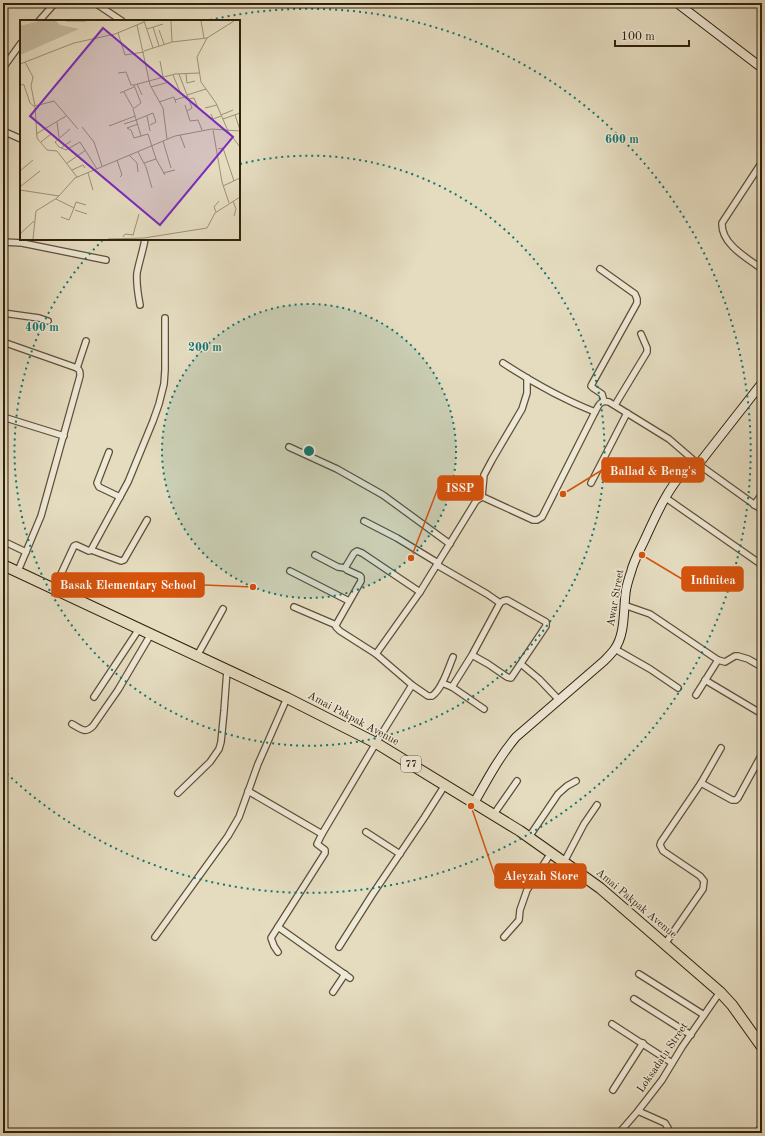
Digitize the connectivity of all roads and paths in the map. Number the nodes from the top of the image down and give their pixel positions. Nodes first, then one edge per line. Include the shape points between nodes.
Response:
1 (55, 3) edge
2 (96, 3) edge
3 (677, 3) edge
4 (40, 20) edge
5 (121, 20) edge
6 (20, 44) edge
7 (3, 68) edge
8 (762, 68) edge
9 (3, 131) edge
10 (20, 139) edge
11 (762, 162) edge
12 (145, 240) edge
13 (20, 241) edge
14 (3, 242) edge
15 (106, 260) dead end
16 (600, 269) dead end
17 (762, 269) edge
18 (140, 305) dead end
19 (3, 312) edge
20 (165, 318) dead end
21 (48, 321) dead end
22 (641, 334) dead end
23 (86, 340) dead end
24 (3, 342) edge
25 (503, 363) dead end
26 (77, 368) junction
27 (527, 378) junction
28 (762, 384) edge
29 (604, 401) junction
30 (615, 405) junction
31 (595, 412) junction
32 (627, 412) junction
33 (3, 417) edge
34 (64, 436) junction
35 (289, 447) dead end
36 (109, 452) dead end
37 (698, 464) junction
38 (591, 483) dead end
39 (762, 494) edge
40 (120, 497) junction
41 (482, 497) junction
42 (666, 498) junction
43 (754, 504) junction
44 (762, 510) edge
45 (148, 520) dead end
46 (364, 521) dead end
47 (3, 541) edge
48 (450, 544) junction
49 (92, 550) junction
50 (26, 552) junction
51 (315, 555) dead end
52 (3, 564) edge
53 (437, 564) junction
54 (762, 565) edge
55 (345, 568) junction
56 (290, 571) dead end
57 (18, 572) junction
58 (54, 589) junction
59 (420, 592) junction
60 (350, 601) junction
61 (500, 603) junction
62 (624, 605) junction
63 (294, 607) dead end
64 (223, 609) dead end
65 (336, 625) junction
66 (138, 629) junction
67 (151, 634) junction
68 (615, 650) junction
69 (376, 654) junction
70 (472, 655) junction
71 (197, 656) junction
72 (453, 657) dead end
73 (718, 660) junction
74 (521, 664) junction
75 (762, 667) edge
76 (227, 670) junction
77 (705, 680) junction
78 (442, 683) junction
79 (412, 685) junction
80 (452, 687) junction
81 (678, 688) dead end
82 (696, 695) dead end
83 (94, 697) dead end
84 (287, 698) junction
85 (559, 700) junction
86 (484, 709) dead end
87 (762, 714) edge
88 (72, 724) dead end
89 (376, 744) junction
90 (721, 748) dead end
91 (762, 754) edge
92 (517, 781) dead end
93 (576, 781) dead end
94 (701, 783) junction
95 (445, 785) junction
96 (248, 791) junction
97 (178, 793) dead end
98 (474, 803) junction
99 (597, 805) dead end
100 (494, 814) junction
101 (366, 832) dead end
102 (322, 834) junction
103 (529, 837) junction
104 (551, 853) junction
105 (400, 854) junction
106 (564, 862) junction
107 (278, 927) junction
108 (155, 937) dead end
109 (504, 937) dead end
110 (665, 944) junction
111 (339, 947) dead end
112 (278, 952) dead end
113 (345, 974) junction
114 (639, 974) dead end
115 (350, 978) dead end
116 (332, 992) dead end
117 (720, 992) junction
118 (634, 999) dead end
119 (704, 1015) junction
120 (612, 1024) dead end
121 (690, 1035) junction
122 (643, 1043) junction
123 (762, 1047) edge
124 (672, 1062) junction
125 (613, 1090) dead end
126 (638, 1111) junction
127 (762, 1126) edge
128 (619, 1133) edge
129 (665, 1133) edge
130 (760, 1133) edge

1 - 4 street
2 - 5 street
3 - 8 street
6 - 7 street
9 - 10 street
11 - 17 street via 722,223 722,229 732,246
12 - 18 street via 137,284
13 - 14 street
13 - 15 street
16 - 29 street via 635,294 638,303 591,386 602,394
19 - 21 street
20 - 40 street via 165,370 162,390 153,421
22 - 30 street via 647,352
23 - 26 street
24 - 26 street
25 - 27 street
26 - 34 street via 80,376
27 - 31 street
27 - 41 street via 526,399 484,475
28 - 37 street, Awar Street
29 - 30 street
29 - 31 street
30 - 32 street
31 - 41 street via 542,517 533,520
32 - 37 street via 670,439
32 - 38 street
33 - 34 street
34 - 50 street via 41,516
35 - 48 street via 337,469 383,495
36 - 40 street via 97,485
37 - 42 street, Awar Street via 685,470
37 - 43 street
39 - 43 street
40 - 49 street
41 - 48 street via 476,501
42 - 54 street
42 - 62 street, Awar Street via 635,558
43 - 44 street
45 - 49 street via 124,560
46 - 53 street via 397,538
47 - 50 street
48 - 53 street
49 - 58 street via 74,546
50 - 57 street
51 - 55 street
52 - 57 highway, Amai Pakpak Avenue / 77
53 - 59 street
53 - 61 street
55 - 59 street via 357,551
55 - 60 street via 362,579
56 - 60 street
57 - 58 highway, Amai Pakpak Avenue / 77
58 - 66 highway, Amai Pakpak Avenue / 77
59 - 69 street
60 - 65 street
61 - 70 street
61 - 74 street via 507,600 546,622 546,626
62 - 68 street, Awar Street via 620,639
62 - 73 street via 650,614
63 - 65 street
64 - 71 street
65 - 69 street via 340,631
66 - 67 highway, Amai Pakpak Avenue / 77
66 - 83 street
67 - 71 highway, Amai Pakpak Avenue / 77
67 - 88 street via 93,726 84,731
68 - 81 street
68 - 85 street, Awar Street
69 - 79 street
70 - 74 street via 508,678 512,677
70 - 80 street
71 - 76 highway, Amai Pakpak Avenue / 77
72 - 78 street
73 - 75 street via 727,662 735,656 742,656
73 - 77 street
74 - 85 street
76 - 84 highway, Amai Pakpak Avenue / 77
76 - 97 street via 219,749 210,762
77 - 82 street
77 - 87 street
78 - 79 street via 435,694 430,696
78 - 80 street
79 - 89 street
80 - 86 street
84 - 89 highway, Amai Pakpak Avenue / 77
84 - 96 street
85 - 98 street, Awar Street via 509,745
89 - 95 highway, Amai Pakpak Avenue / 77
89 - 102 street
90 - 94 street
91 - 94 street via 736,800
92 - 100 street
93 - 103 street via 558,794
94 - 110 street via 660,845 663,851 704,881 703,889
95 - 98 highway, Amai Pakpak Avenue / 77
95 - 105 street
96 - 102 street
96 - 108 street via 242,810 228,836
98 - 100 highway, Amai Pakpak Avenue / 77
99 - 106 street
100 - 103 highway, Amai Pakpak Avenue / 77
101 - 105 street
102 - 107 street via 317,844 325,853
103 - 104 highway, Amai Pakpak Avenue / 77
104 - 106 highway, Amai Pakpak Avenue / 77
104 - 109 street via 527,890 519,920
105 - 111 street
106 - 110 highway, Amai Pakpak Avenue / 77 via 600,888
107 - 112 street via 271,938
107 - 113 street
110 - 117 highway, Amai Pakpak Avenue / 77
113 - 115 street
113 - 116 street
114 - 119 street
117 - 119 street, Loksadatu Street
117 - 123 highway, Amai Pakpak Avenue / 77
118 - 121 street
119 - 121 street, Loksadatu Street
120 - 122 street
121 - 124 street, Loksadatu Street
122 - 124 street
122 - 125 street
124 - 126 street, Loksadatu Street via 662,1080
126 - 128 street, Loksadatu Street
126 - 129 street via 665,1123 668,1128
127 - 130 street

